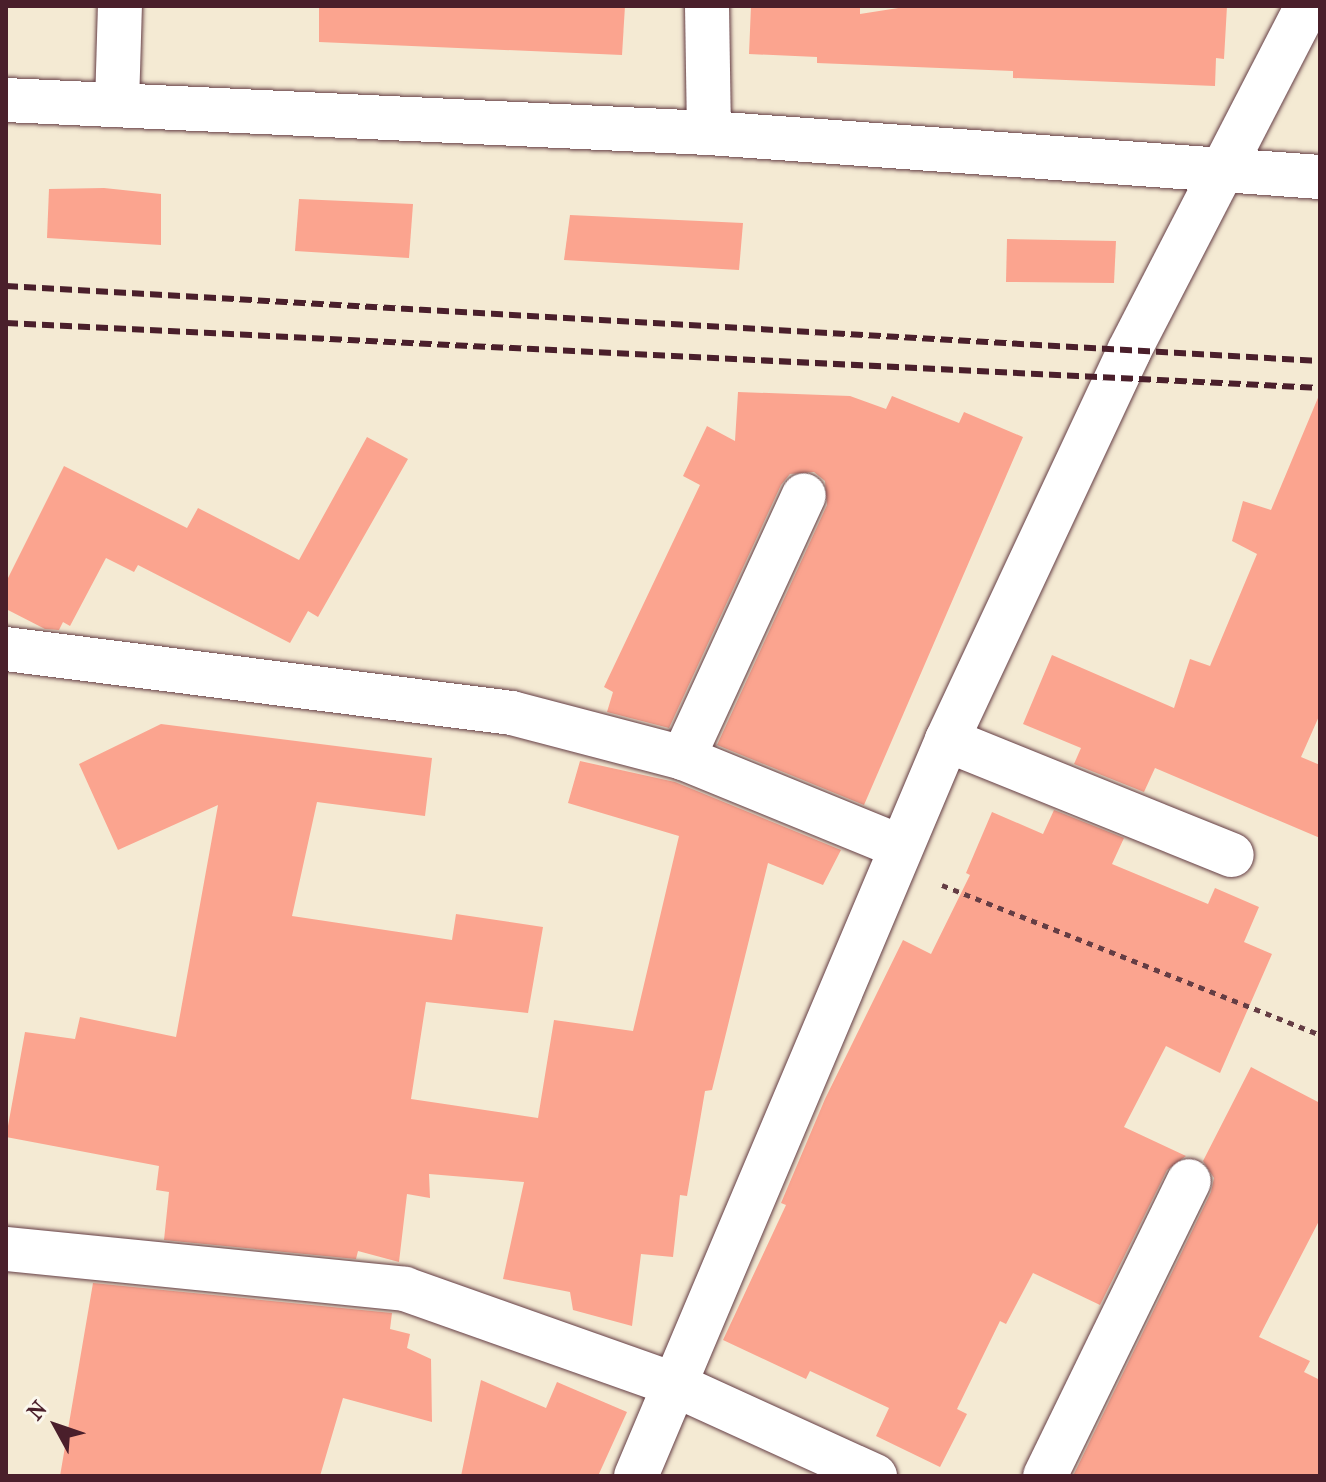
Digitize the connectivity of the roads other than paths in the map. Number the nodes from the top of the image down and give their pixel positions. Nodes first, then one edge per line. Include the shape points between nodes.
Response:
1 (120, 6) edge
2 (707, 6) edge
3 (1307, 6) edge
4 (6, 100) edge
5 (117, 105) junction
6 (709, 133) junction
7 (1219, 172) junction
8 (1320, 177) edge
9 (804, 495) dead end
10 (6, 649) edge
11 (947, 740) junction
12 (683, 758) junction
13 (1232, 855) dead end
14 (897, 856) junction
15 (1189, 1181) dead end
16 (6, 1249) edge
17 (673, 1384) junction
18 (636, 1476) edge
19 (875, 1476) edge
20 (1045, 1476) edge

1 - 5 street
2 - 6 street
3 - 7 street
4 - 5 street
5 - 6 street
6 - 7 street
7 - 8 street
7 - 11 street
9 - 12 street
10 - 12 street via 512,713
11 - 13 street
11 - 14 street
12 - 14 street
14 - 17 street
15 - 20 street
16 - 17 street via 405,1289
17 - 18 street
17 - 19 street

